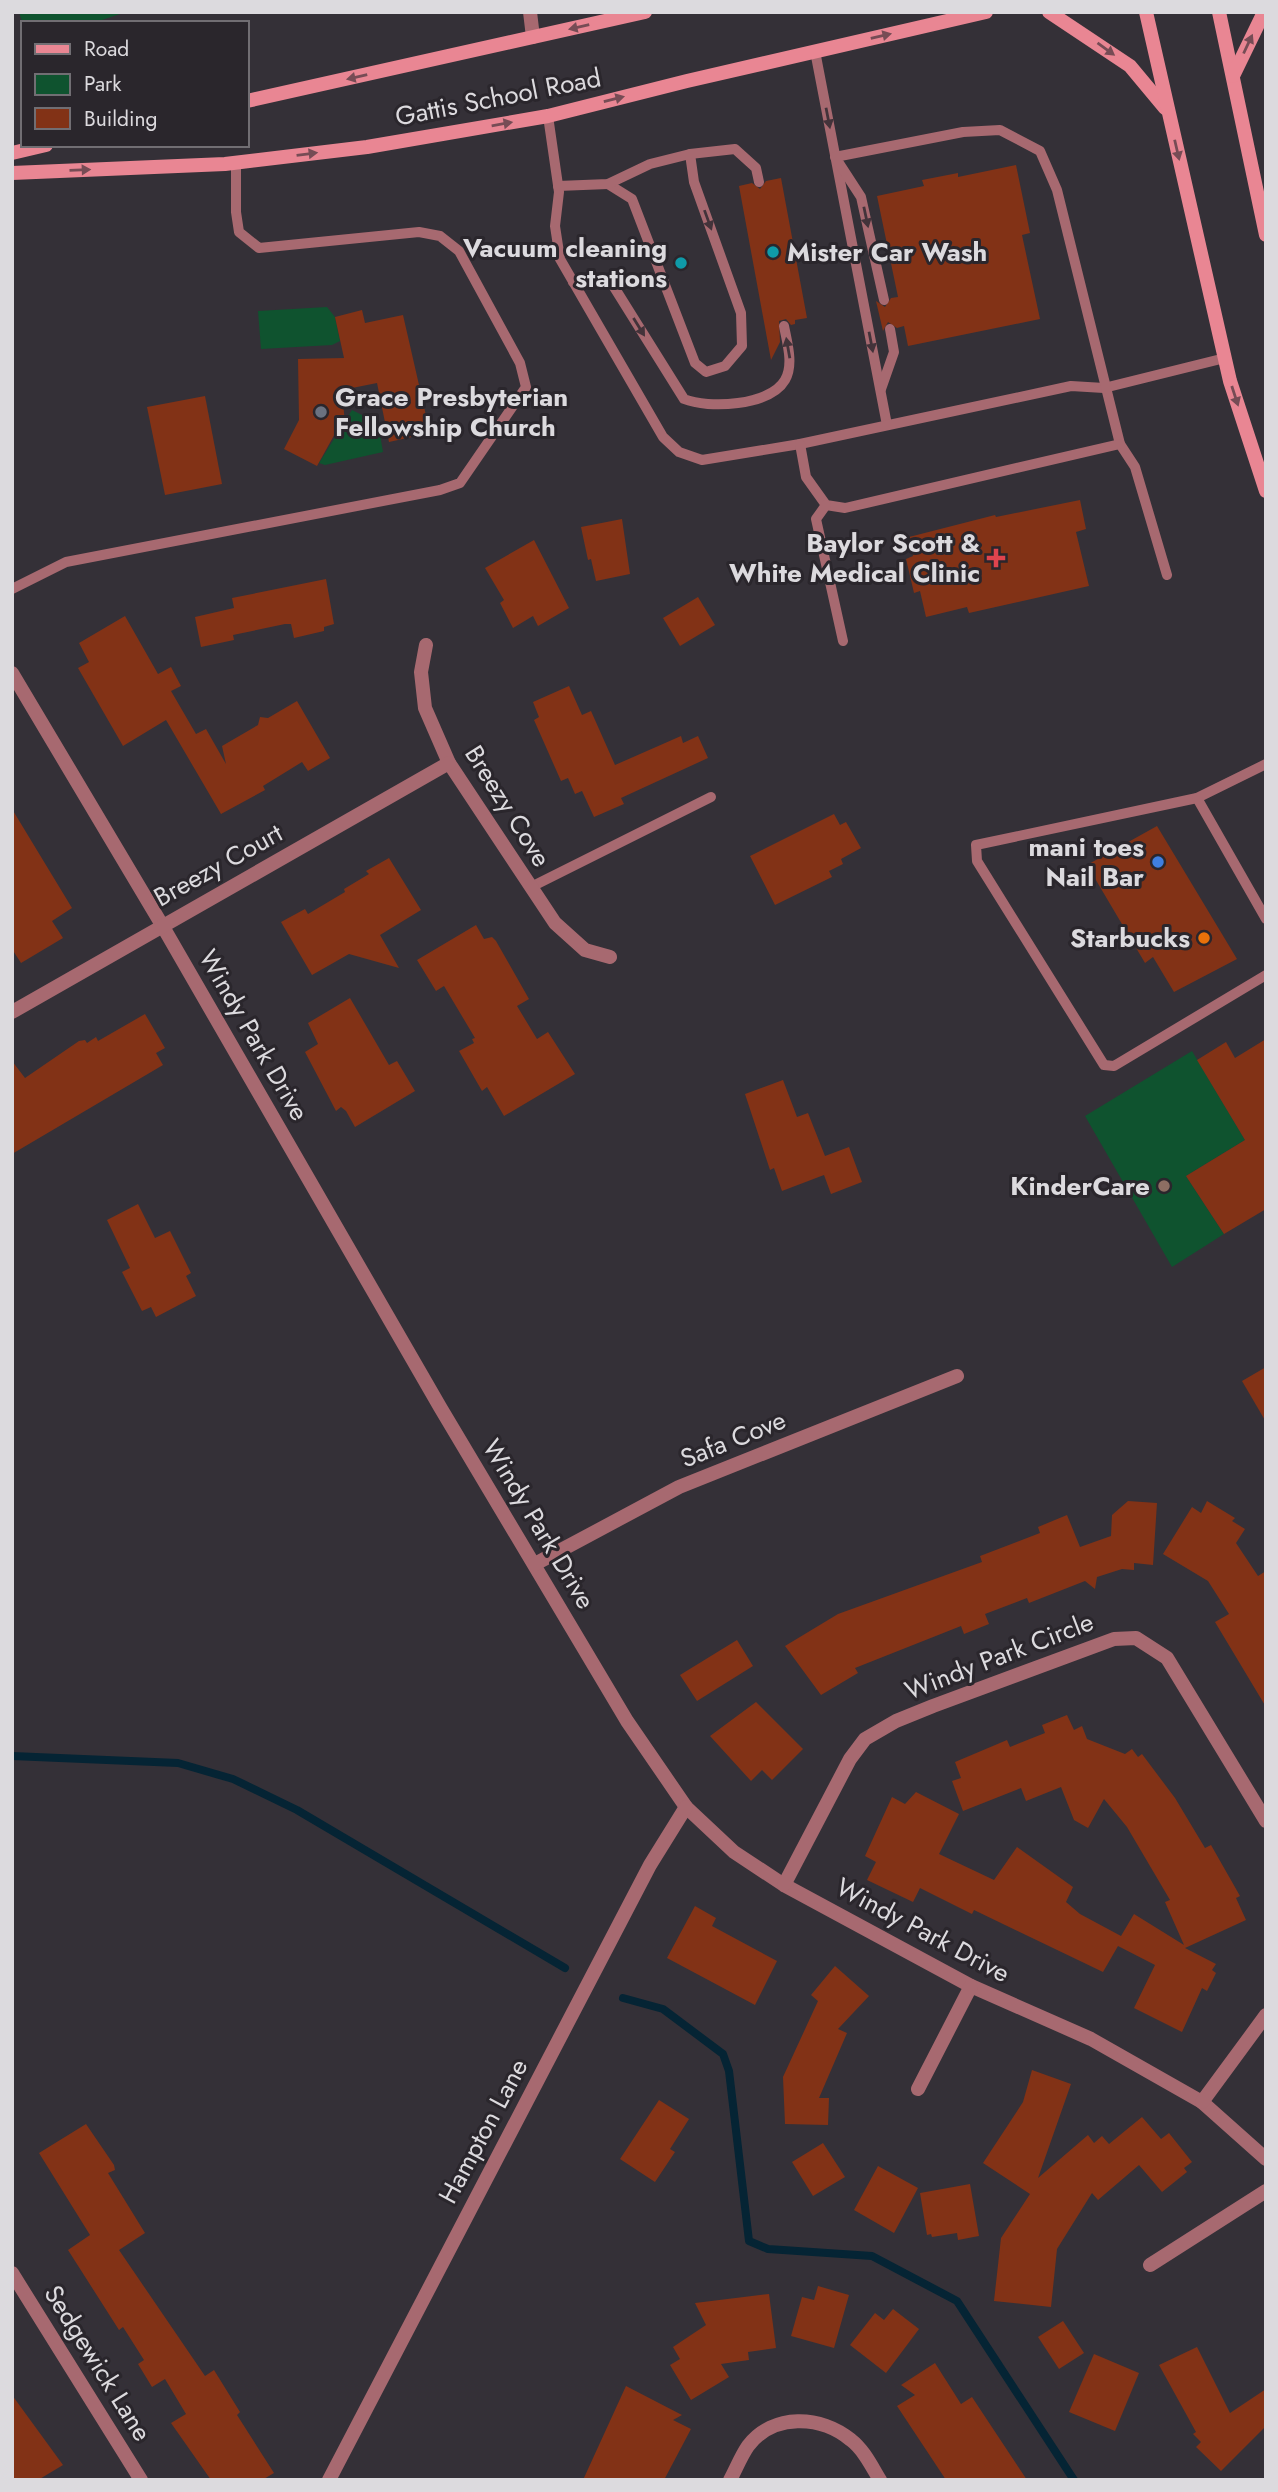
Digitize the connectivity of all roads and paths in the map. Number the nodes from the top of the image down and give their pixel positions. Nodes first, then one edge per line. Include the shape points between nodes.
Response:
1 (530, 12) edge
2 (645, 12) edge
3 (986, 12) edge
4 (1049, 12) edge
5 (1146, 12) edge
6 (1219, 12) edge
7 (1264, 12) edge
8 (533, 37) junction
9 (815, 51) junction
10 (1233, 76) junction
11 (248, 101) edge
12 (1168, 112) junction
13 (548, 116) junction
14 (38, 147) edge
15 (12, 153) edge
16 (690, 154) junction
17 (835, 157) junction
18 (236, 163) junction
19 (12, 173) edge
20 (759, 182) dead end
21 (608, 184) junction
22 (558, 186) junction
23 (1266, 235) edge
24 (573, 282) junction
25 (884, 300) dead end
26 (784, 326) dead end
27 (890, 329) dead end
28 (1225, 358) junction
29 (1104, 388) junction
30 (881, 391) junction
31 (887, 425) junction
32 (800, 444) junction
33 (1120, 444) junction
34 (1266, 491) edge
35 (826, 505) junction
36 (1167, 575) dead end
37 (12, 589) edge
38 (843, 641) dead end
39 (426, 646) dead end
40 (12, 673) edge
41 (449, 763) junction
42 (1264, 769) edge
43 (711, 797) dead end
44 (1197, 798) junction
45 (531, 887) junction
46 (1266, 919) edge
47 (162, 925) junction
48 (610, 957) dead end
49 (1266, 975) edge
50 (12, 1012) edge
51 (957, 1376) dead end
52 (535, 1564) junction
53 (686, 1807) junction
54 (1266, 1821) edge
55 (784, 1885) junction
56 (971, 1986) junction
57 (1266, 2015) edge
58 (918, 2088) dead end
59 (1202, 2102) junction
60 (1266, 2159) edge
61 (1266, 2190) edge
62 (1150, 2265) dead end
63 (12, 2273) edge
64 (141, 2480) edge
65 (329, 2480) edge
66 (730, 2480) edge
67 (880, 2480) edge

1 - 8 street
2 -> 8 main road, Gattis School Road
9 -> 3 main road, Gattis School Road
4 -> 12 main road via 1129,66
5 - 12 main road
6 - 10 main road
10 -> 7 main road
8 -> 11 main road, Gattis School Road
13 -> 9 main road, Gattis School Road
9 -> 17 lane
10 - 23 main road
12 -> 28 main road
18 -> 13 main road, Gattis School Road via 367,147
13 - 22 lane
14 - 15 main road
16 - 20 lane via 735,149 756,168
16 - 21 lane via 650,164
16 -> 21 lane via 694,182 741,313 742,346 725,366 706,372 695,363 632,199
17 -> 25 lane via 861,197
17 - 29 lane via 963,132 1000,130 1040,151 1057,190
17 -> 30 lane
19 -> 18 main road, Gattis School Road
18 - 37 lane via 239,232 259,248 419,232 440,236 459,251 520,363 526,387 460,483 66,562
21 - 22 lane
22 - 24 lane via 555,226 560,259
24 -> 26 lane via 608,279 684,399 699,405 762,398 774,392 786,380 790,360
24 - 32 lane via 663,437 679,452 702,460
27 - 30 lane via 894,352
28 - 29 lane
28 -> 34 main road
29 - 31 lane via 1071,386
29 - 33 lane
30 - 31 lane
31 - 32 lane
32 - 35 lane via 806,477
33 - 35 lane via 845,508
33 - 36 lane via 1135,467
35 - 38 lane via 816,519
39 - 41 street, Breezy Cove via 421,673 425,708
40 - 47 street, Windy Park Drive
41 - 45 street, Breezy Cove
41 - 47 street, Breezy Court
42 - 44 lane
43 - 45 lane
44 - 46 lane
44 - 49 lane via 976,845 976,861 1104,1065 1114,1066
45 - 48 street, Breezy Cove via 555,923 586,950
47 - 50 street, Breezy Court
47 - 52 street, Windy Park Drive
51 - 52 street, Safa Cove via 679,1486
52 - 53 street, Windy Park Drive via 627,1721
53 - 55 street, Windy Park Drive via 734,1852
53 - 65 street, Hampton Lane via 650,1865
54 - 55 street, Windy Park Circle via 1167,1658 1136,1638 1114,1639 933,1706 864,1739
55 - 56 street, Windy Park Drive
56 - 58 street
56 - 59 street, Windy Park Drive via 1091,2039
57 - 59 street
59 - 60 street, Windy Park Drive
61 - 62 street
63 - 64 street, Sedgewick Lane
66 - 67 street via 748,2445 782,2421 795,2419 850,2438

